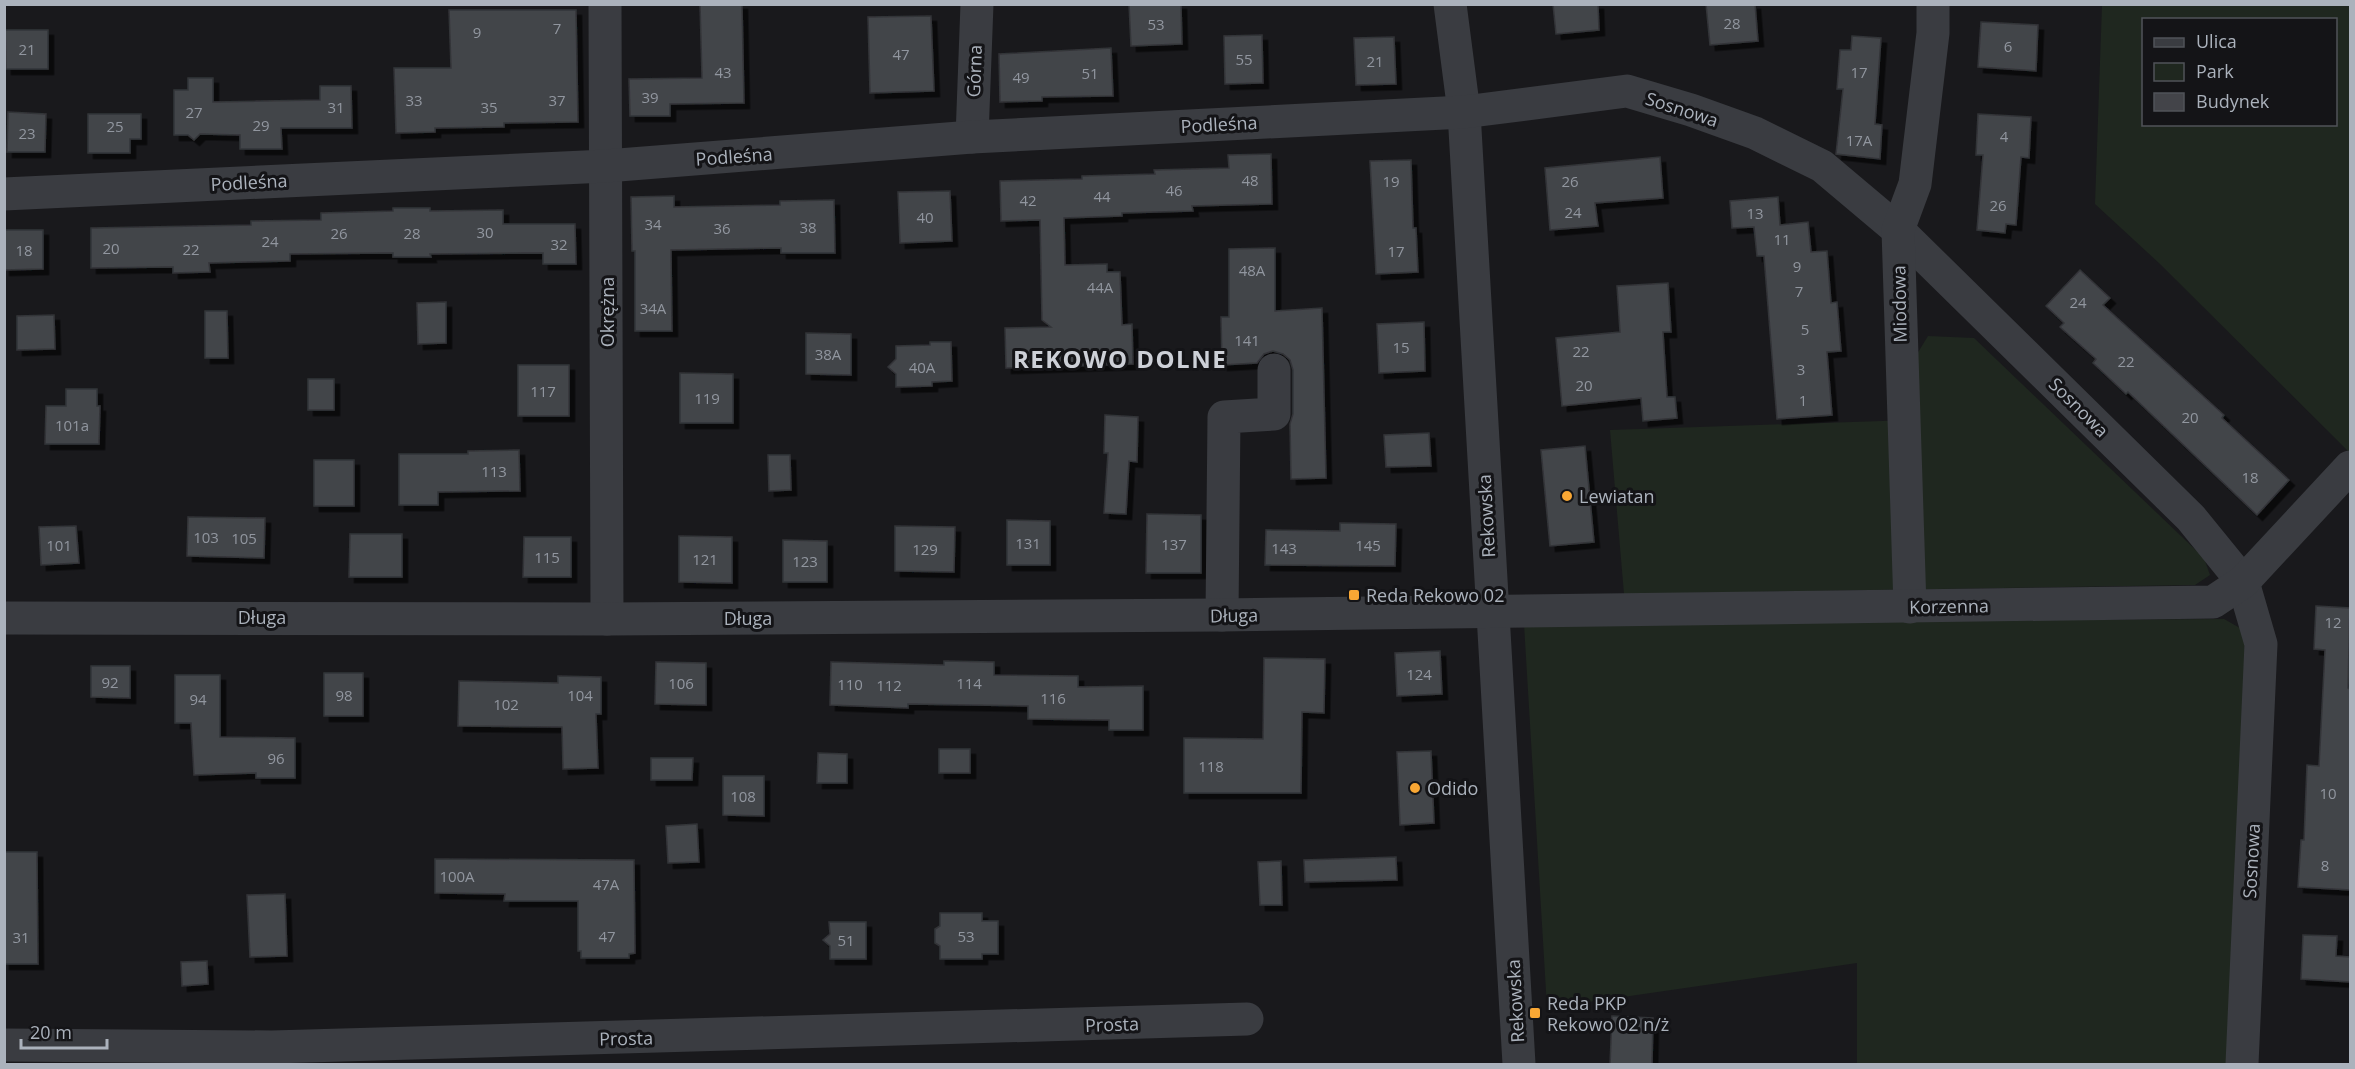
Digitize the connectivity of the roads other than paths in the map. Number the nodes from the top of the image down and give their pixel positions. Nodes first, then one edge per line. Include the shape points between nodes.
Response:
1 (605, 4) edge
2 (976, 4) edge
3 (1450, 4) edge
4 (1934, 4) edge
5 (1464, 112) junction
6 (972, 137) junction
7 (606, 166) junction
8 (4, 194) edge
9 (1898, 230) junction
10 (1274, 370) dead end
11 (2350, 467) edge
12 (2243, 582) junction
13 (1910, 607) junction
14 (1491, 612) junction
15 (1222, 615) junction
16 (4, 618) edge
17 (607, 619) junction
18 (1247, 1019) dead end
19 (4, 1045) edge
20 (554, 1052) edge
21 (1519, 1065) edge
22 (2242, 1065) edge

1 - 7 street, Okrężna
2 - 6 street, Górna
3 - 5 street, Rekowska
4 - 9 street, Miodowa via 1915,184
5 - 6 street, Podleśna
5 - 9 street, Sosnowa via 1627,91 1755,133 1822,166
5 - 14 street, Rekowska
6 - 7 street, Podleśna
7 - 8 street, Podleśna
7 - 17 street, Okrężna
9 - 12 street, Sosnowa via 2191,518
9 - 13 street, Miodowa
10 - 15 street via 1274,414 1224,417
11 - 12 street, Korzenna
12 - 13 street, Korzenna via 2213,602
12 - 22 street, Sosnowa via 2261,644
13 - 14 street, Korzenna
14 - 15 street, Długa
14 - 21 street, Rekowska
15 - 17 street, Długa
16 - 17 street, Długa
18 - 20 street, Prosta
19 - 20 street, Prosta

